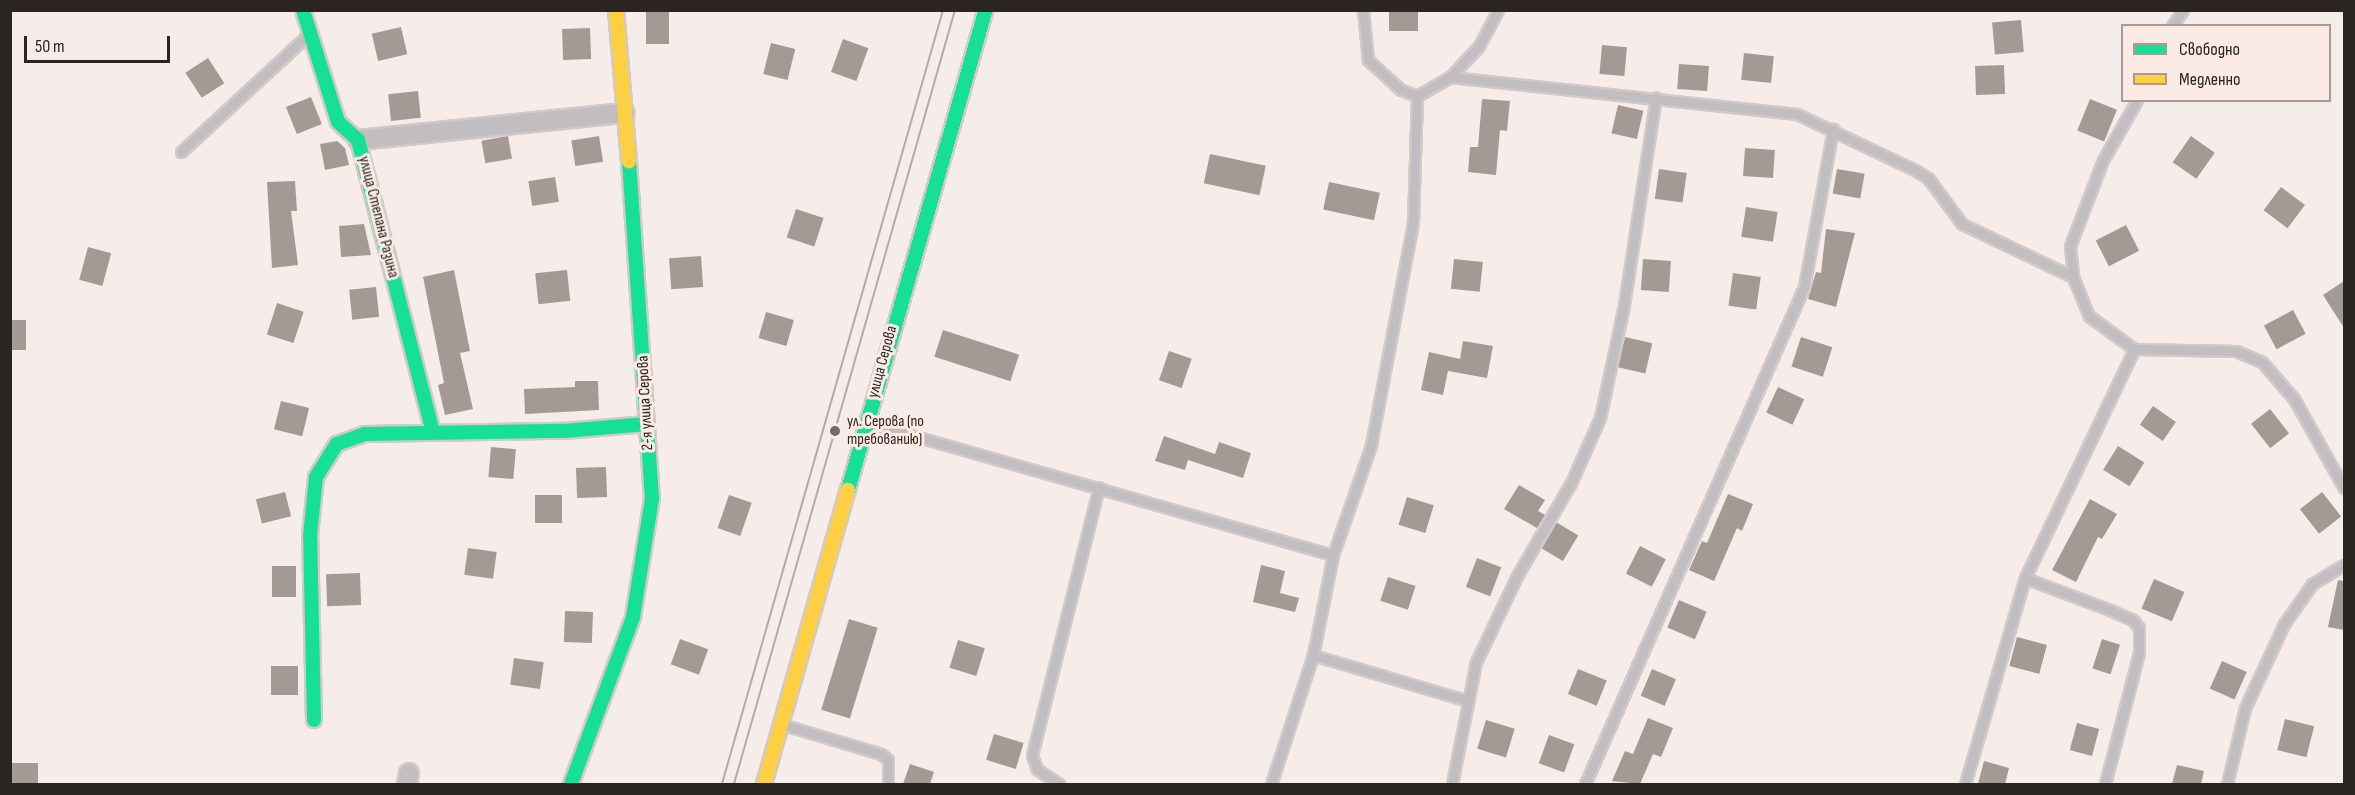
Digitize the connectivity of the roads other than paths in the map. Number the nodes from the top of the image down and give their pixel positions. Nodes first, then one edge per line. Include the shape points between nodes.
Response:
1 (303, 10) edge
2 (616, 10) edge
3 (986, 10) edge
4 (1363, 10) edge
5 (1498, 10) edge
6 (2183, 10) edge
7 (2173, 24) edge
8 (309, 34) junction
9 (1450, 77) junction
10 (1417, 96) junction
11 (1656, 97) junction
12 (2136, 102) edge
13 (625, 113) junction
14 (1833, 129) junction
15 (358, 140) junction
16 (181, 152) dead end
17 (2073, 277) junction
18 (2134, 349) junction
19 (866, 423) junction
20 (647, 424) junction
21 (434, 433) junction
22 (1099, 488) junction
23 (2344, 489) edge
24 (1334, 555) junction
25 (2344, 565) edge
26 (2025, 578) junction
27 (1313, 655) junction
28 (1468, 701) junction
29 (314, 720) dead end
30 (780, 724) junction
31 (571, 784) edge
32 (764, 784) edge
33 (888, 784) edge
34 (1059, 784) edge
35 (1271, 784) edge
36 (1452, 784) edge
37 (1585, 784) edge
38 (1965, 784) edge
39 (2105, 784) edge
40 (2227, 784) edge

1 - 8 street, улица Степана Разина
2 - 13 street, 2-я улица Серова
3 - 19 street, улица Серова
4 - 10 lane via 1368,60 1401,90
5 - 9 lane via 1479,46
6 - 7 lane
8 - 15 street, улица Степана Разина via 338,122
8 - 16 lane
9 - 10 lane
9 - 11 lane
10 - 24 lane via 1411,233 1371,445
11 - 14 lane via 1797,114
11 - 28 lane via 1624,305 1600,418 1571,483 1517,576 1481,651
12 - 17 lane via 2081,208 2070,246
13 - 15 street
13 - 20 street, 2-я улица Серова
14 - 17 lane via 1928,178 1962,224
14 - 37 lane via 1804,287
15 - 21 street, улица Степана Разина
17 - 18 lane via 2089,316
18 - 23 lane via 2236,351 2262,362 2294,399
18 - 26 lane
19 - 22 lane
19 - 30 street, улица Серова
20 - 21 street via 564,431
20 - 31 street, 2-я улица Серова via 652,499 638,598
21 - 29 street via 350,438 320,465 309,563
22 - 24 lane
22 - 34 lane via 1032,755 1038,769
24 - 27 lane
25 - 40 lane via 2312,584 2284,624 2245,708
26 - 38 lane
26 - 39 lane via 2118,613 2139,628 2139,653
27 - 28 lane
27 - 35 lane
28 - 36 lane
30 - 32 street, улица Серова
30 - 33 lane via 880,754 888,760

